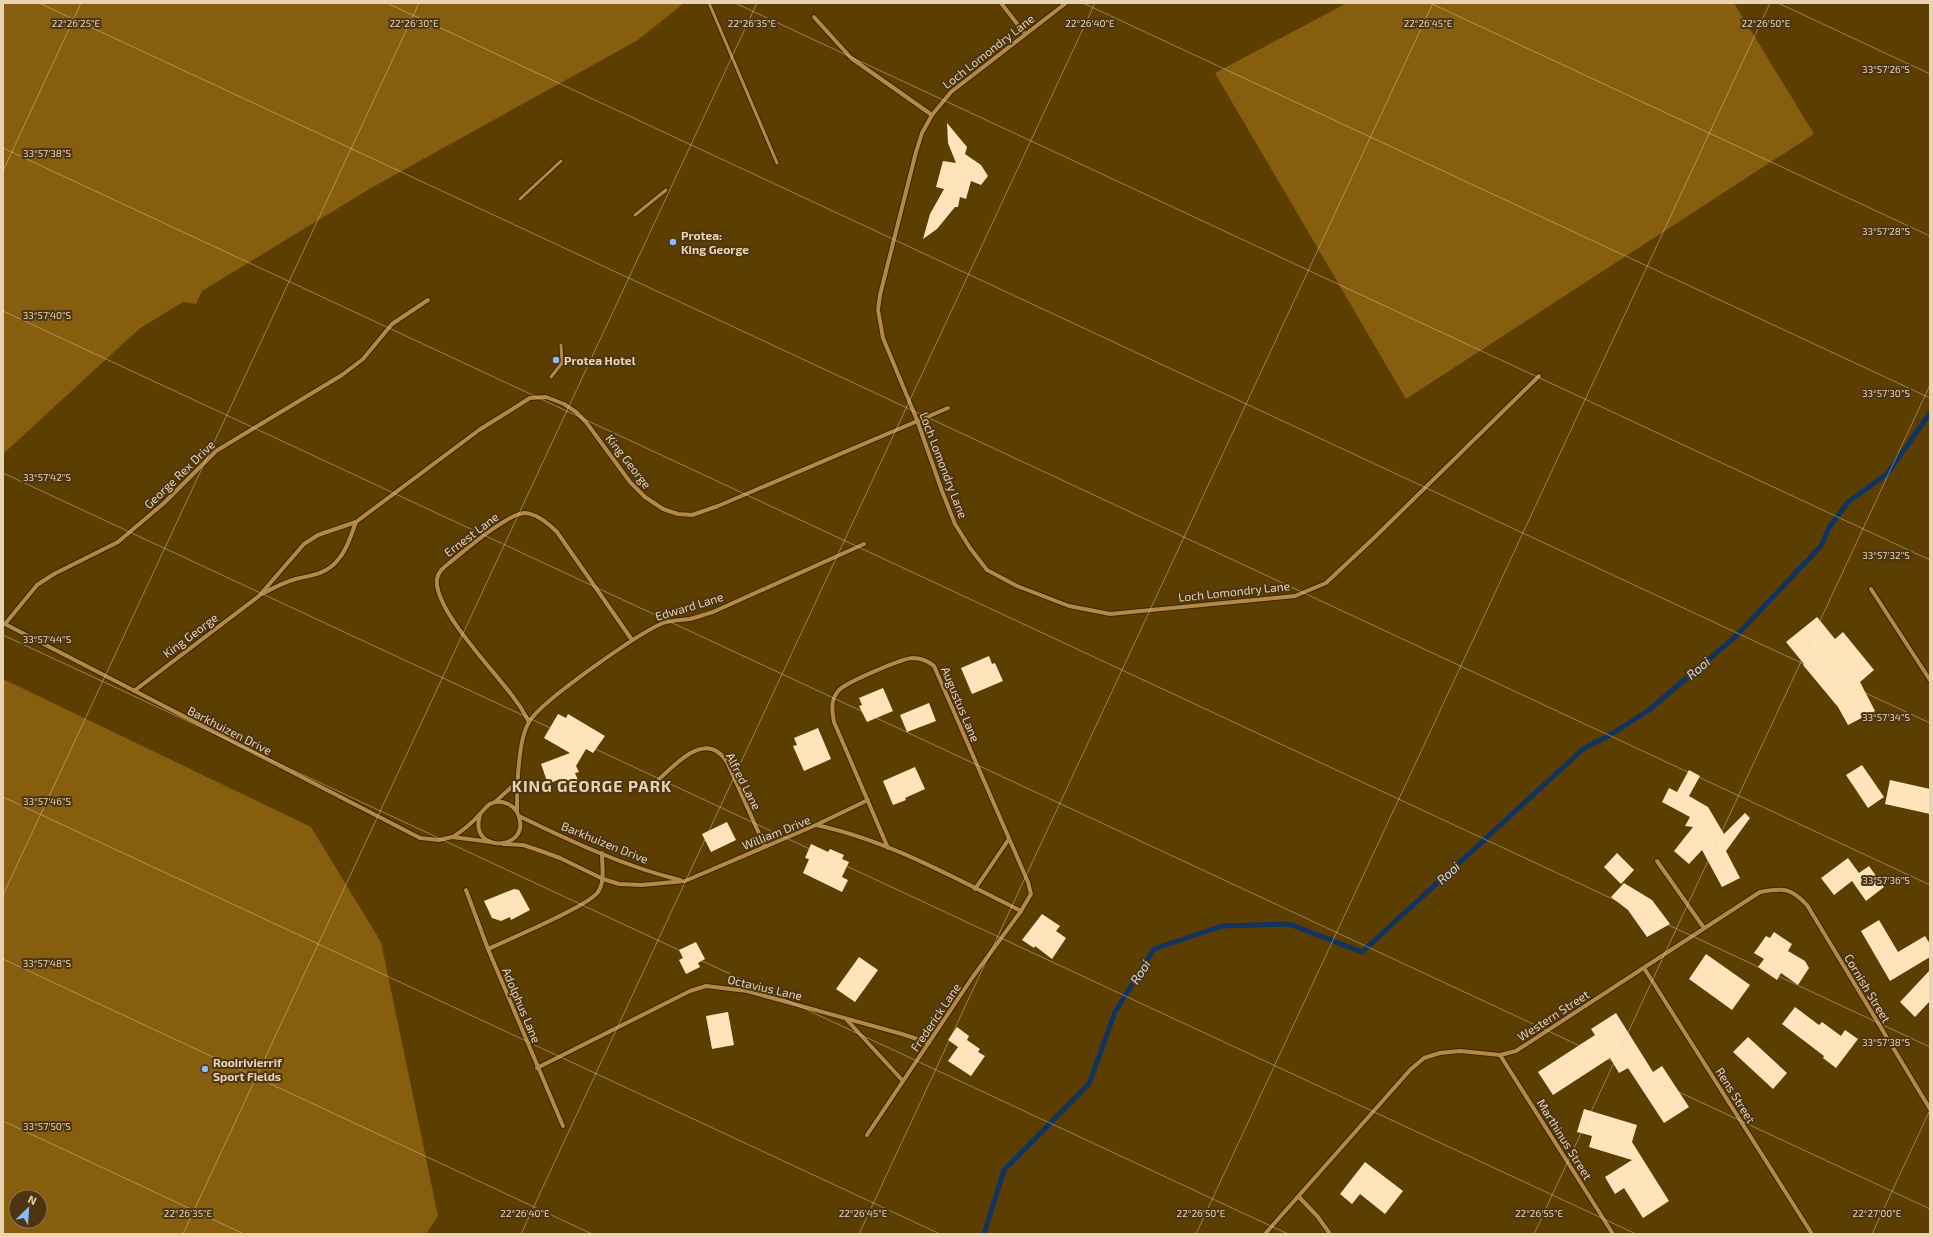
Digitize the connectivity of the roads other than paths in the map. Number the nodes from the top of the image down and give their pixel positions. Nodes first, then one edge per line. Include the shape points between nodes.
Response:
1 (709, 3) edge
2 (1001, 3) edge
3 (1066, 3) edge
4 (814, 17) dead end
5 (1025, 34) junction
6 (932, 115) junction
7 (561, 161) dead end
8 (777, 163) dead end
9 (666, 190) dead end
10 (520, 199) dead end
11 (636, 214) dead end
12 (428, 300) dead end
13 (561, 345) dead end
14 (1539, 376) dead end
15 (552, 377) dead end
16 (948, 408) dead end
17 (917, 420) junction
18 (356, 522) junction
19 (864, 544) dead end
20 (1871, 589) dead end
21 (259, 596) junction
22 (4, 624) edge
23 (632, 640) junction
24 (1930, 680) edge
25 (134, 691) junction
26 (529, 722) junction
27 (517, 782) junction
28 (653, 785) dead end
29 (868, 800) junction
30 (494, 802) junction
31 (517, 811) junction
32 (480, 814) junction
33 (519, 816) junction
34 (816, 825) junction
35 (452, 837) junction
36 (1008, 839) junction
37 (491, 842) junction
38 (503, 844) junction
39 (765, 847) junction
40 (888, 848) junction
41 (602, 853) junction
42 (1657, 861) dead end
43 (602, 879) junction
44 (684, 881) junction
45 (1780, 888) joint
46 (975, 889) junction
47 (466, 890) dead end
48 (1021, 912) junction
49 (1704, 928) junction
50 (488, 949) junction
51 (1644, 968) junction
52 (845, 1018) junction
53 (929, 1043) junction
54 (1500, 1055) junction
55 (537, 1068) junction
56 (903, 1081) junction
57 (1930, 1109) edge
58 (563, 1126) dead end
59 (867, 1135) dead end
60 (1299, 1197) junction
61 (1265, 1234) edge
62 (1330, 1234) edge
63 (1614, 1234) edge
64 (1812, 1234) edge

1 - 8 lane
2 - 5 street
3 - 5 street, Loch Lomondry Lane
4 - 6 street via 852,58
5 - 6 street, Loch Lomondry Lane via 951,92
6 - 17 street, Loch Lomondry Lane via 922,133 916,152 878,310 883,338
7 - 10 lane
9 - 11 lane
12 - 22 street, George Rex Drive via 392,324 363,359 342,375 216,451 164,503 118,542 37,585
13 - 15 lane via 562,363
14 - 17 street, Loch Lomondry Lane via 1326,583 1295,596 1110,614 1069,606 1017,586 987,570 955,524
16 - 17 street, King George
17 - 18 street, King George via 718,506 692,514 678,514 663,509 645,497 630,482 576,412 546,397 530,398 479,430
18 - 21 street, King George via 318,535 304,544
18 - 21 street, King George via 338,560 326,571 279,586
19 - 23 street, Edward Lane via 714,612 665,623
20 - 24 street
21 - 25 street, King George
22 - 25 street, Barkhuizen Drive
23 - 26 street, Edward Lane via 559,693
23 - 26 street, Ernest Lane via 557,532 534,515 524,513 506,520 448,564 440,571 437,579 441,600 450,617 516,700
25 - 35 street, Barkhuizen Drive via 420,838 439,840
26 - 27 street, Edward Lane via 524,736
27 - 30 street
27 - 31 street, Edward Lane
28 - 39 street, Alfred Lane via 689,753 706,748 718,752 727,762
29 - 34 street
29 - 36 street, Augustus Lane via 834,722 831,703 839,690 872,672 911,658 927,660 934,666
29 - 40 street, Augustus Lane
30 - 31 street via 507,803
30 - 32 street
31 - 33 street
32 - 35 street, Barkhuizen Drive via 465,829
32 - 37 street via 480,831 482,836
33 - 38 street via 518,834
33 - 41 street, Barkhuizen Drive
34 - 39 street, William Drive
34 - 40 street, William Drive
35 - 37 street, Barkhuizen Drive
36 - 46 street
36 - 48 street, Augustus Lane via 1031,894
37 - 38 street
38 - 43 street, William Drive via 523,845 538,850
39 - 44 street, William Drive
40 - 46 street, William Drive
41 - 43 street
41 - 44 street, Barkhuizen Drive
42 - 49 street
43 - 44 street, William Drive via 628,885
43 - 50 street via 598,892 591,899
45 - 49 street, Western Street via 1760,892
45 - 57 street, Cornish Street via 1796,894 1807,906
46 - 48 street, William Drive
47 - 50 street, Adolphus Lane
48 - 53 street, Frederick Lane via 972,978
49 - 51 street, Western Street
50 - 55 street, Adolphus Lane
51 - 54 street, Western Street via 1530,1044
51 - 64 street, Rens Street
52 - 53 street, Octavius Lane
52 - 55 street, Octavius Lane via 747,991 706,986 690,991
52 - 56 street
53 - 56 street, Frederick Lane
54 - 60 street, Western Street via 1460,1051 1424,1058 1410,1070
54 - 63 street, Marthinus Street
55 - 58 street, Adolphus Lane
56 - 59 street, Frederick Lane
60 - 61 street, Western Street
60 - 62 street

